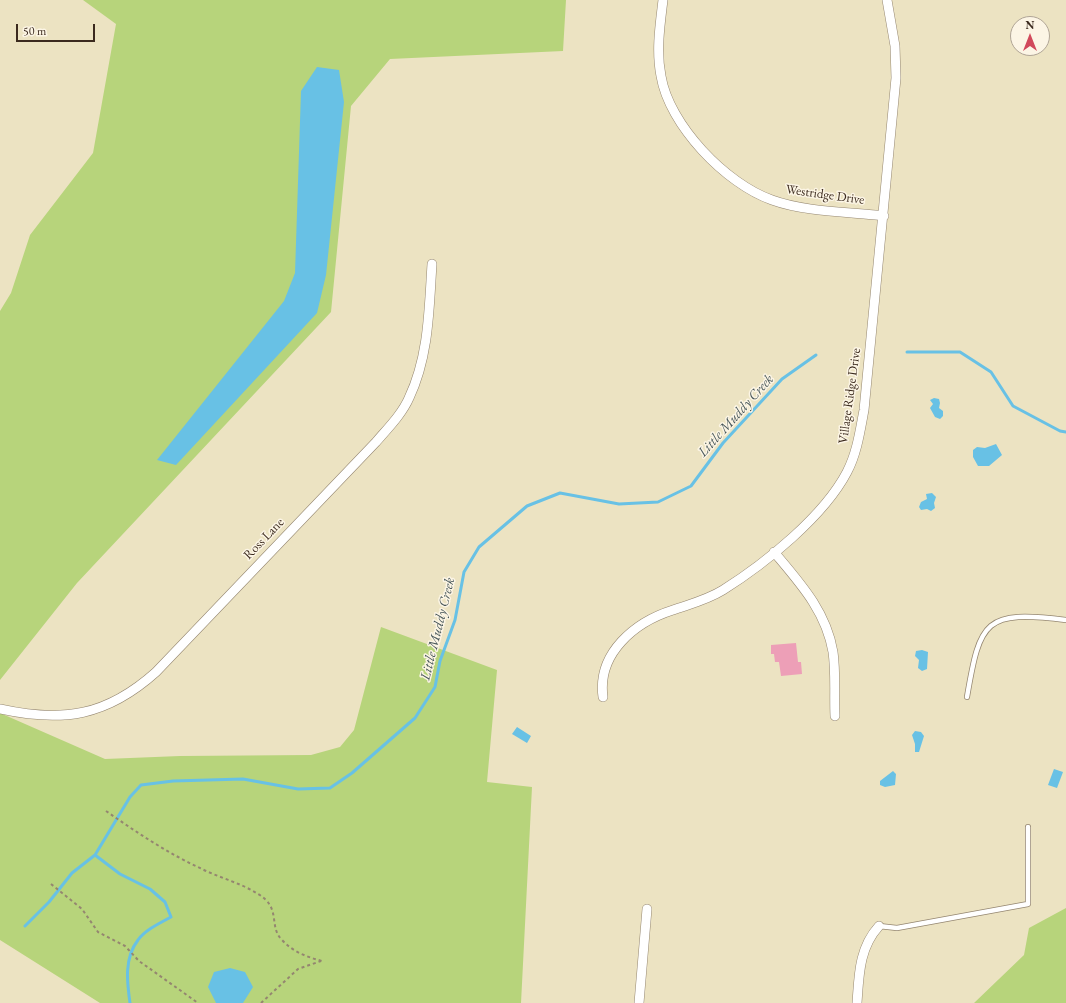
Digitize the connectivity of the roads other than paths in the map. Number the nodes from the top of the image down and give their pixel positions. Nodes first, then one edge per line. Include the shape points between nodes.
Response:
1 (663, 0) edge
2 (887, 0) edge
3 (884, 216) junction
4 (432, 264) dead end
5 (774, 552) junction
6 (1066, 620) edge
7 (603, 697) dead end
8 (967, 697) dead end
9 (0, 709) edge
10 (835, 716) dead end
11 (1028, 827) dead end
12 (647, 909) dead end
13 (879, 926) joint
14 (639, 1003) edge
15 (857, 1003) edge

1 - 3 street, Westridge Drive via 659,61 664,91 683,126 715,161 738,182 773,201 804,208
2 - 3 street, Village Ridge Drive via 895,46 896,78
3 - 5 street, Village Ridge Drive via 864,410 854,457 848,472 831,498
4 - 9 street, Ross Lane via 424,354 415,384 401,412 376,442 156,672 125,696 104,707 82,714 43,716
5 - 7 street, Village Ridge Drive via 722,591 672,610 636,628 614,651 606,665 602,680
5 - 10 street via 809,594 824,622 833,652
6 - 8 lane via 1024,616 997,620 982,634 974,654
11 - 13 lane via 1028,904 897,928
12 - 14 street
13 - 15 street via 865,945

